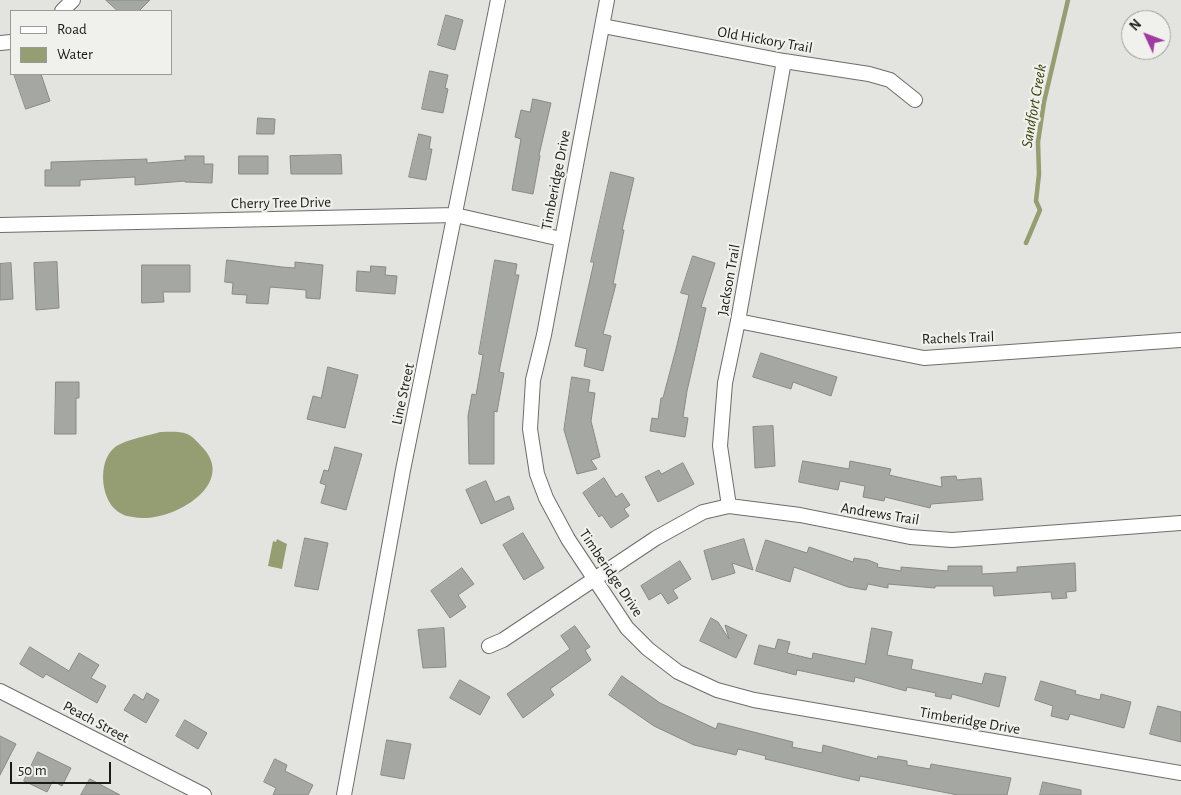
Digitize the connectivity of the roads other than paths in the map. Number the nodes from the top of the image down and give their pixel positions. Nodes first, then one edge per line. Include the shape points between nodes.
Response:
1 (73, 0) edge
2 (498, 0) edge
3 (607, 0) edge
4 (63, 10) edge
5 (603, 26) junction
6 (784, 61) junction
7 (915, 100) dead end
8 (455, 215) junction
9 (0, 225) edge
10 (561, 238) junction
11 (738, 321) junction
12 (1181, 340) edge
13 (729, 506) junction
14 (1181, 523) edge
15 (593, 579) junction
16 (489, 646) dead end
17 (0, 691) edge
18 (1181, 773) edge
19 (204, 795) edge
20 (344, 795) edge

1 - 4 street
2 - 8 street, Line Street
3 - 5 street, Timberidge Drive
5 - 6 street, Old Hickory Trail
5 - 10 street, Timberidge Drive
6 - 7 street, Old Hickory Trail via 890,80
6 - 11 street, Jackson Trail
8 - 9 street, Cherry Tree Drive
8 - 10 street, Cherry Tree Drive
8 - 20 street, Line Street via 393,525
10 - 15 street, Timberidge Drive via 533,380 530,429 537,474 546,498
11 - 12 street, Rachels Trail via 924,358
11 - 13 street, Jackson Trail via 725,383 720,446
13 - 14 street, Andrews Trail via 800,515 910,537 952,540
13 - 15 street, Andrews Trail via 703,512
15 - 16 street, Andrews Trail via 504,640
15 - 18 street, Timberidge Drive via 626,628 648,649 678,672 716,690 807,709
17 - 19 street, Peach Street

